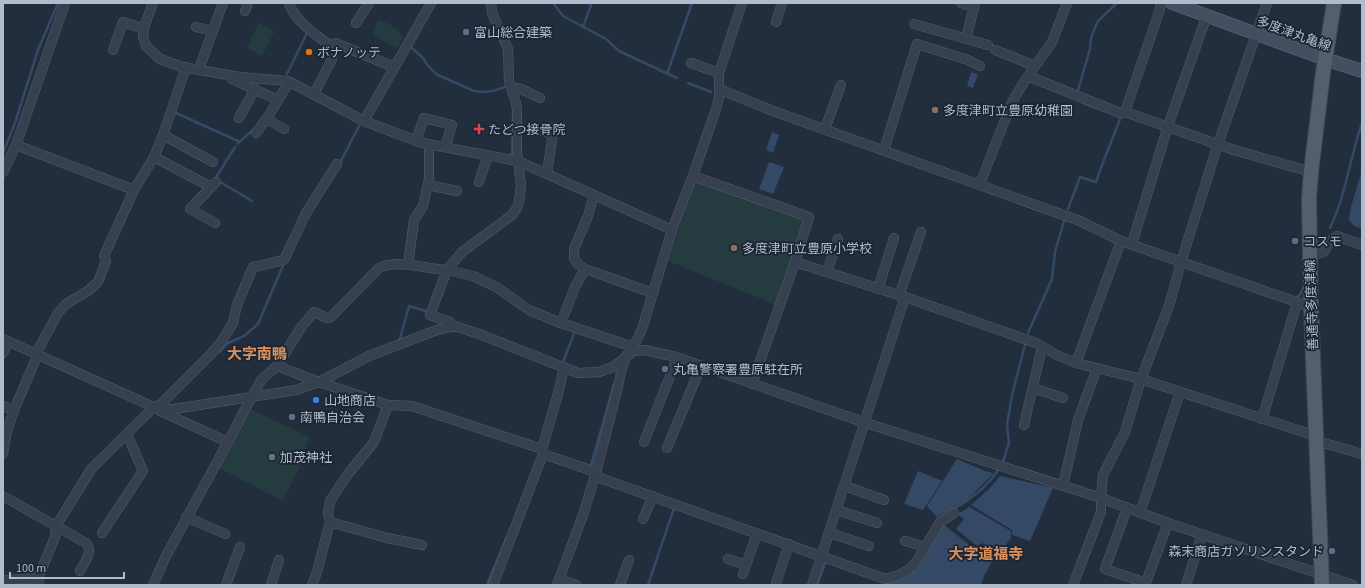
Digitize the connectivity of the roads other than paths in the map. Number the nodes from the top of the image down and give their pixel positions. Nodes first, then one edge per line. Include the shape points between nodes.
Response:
1 (64, 3) edge
2 (153, 3) edge
3 (223, 3) edge
4 (289, 3) edge
5 (369, 3) edge
6 (431, 3) edge
7 (491, 3) edge
8 (742, 3) edge
9 (782, 3) edge
10 (961, 3) edge
11 (1067, 3) edge
12 (1161, 3) edge
13 (1172, 3) edge
14 (1267, 3) edge
15 (1334, 3) edge
16 (975, 5) edge
17 (1191, 6) edge
18 (1207, 15) junction
19 (776, 22) dead end
20 (356, 23) dead end
21 (914, 24) dead end
22 (196, 27) dead end
23 (144, 30) junction
24 (212, 31) junction
25 (1255, 33) junction
26 (966, 39) junction
27 (113, 50) dead end
28 (332, 59) dead end
29 (1325, 59) junction
30 (690, 63) dead end
31 (980, 66) dead end
32 (1035, 66) junction
33 (186, 67) junction
34 (394, 67) junction
35 (198, 69) junction
36 (1362, 71) edge
37 (220, 73) junction
38 (719, 73) junction
39 (1028, 76) junction
40 (289, 82) junction
41 (841, 86) dead end
42 (511, 87) junction
43 (255, 89) junction
44 (719, 89) junction
45 (314, 94) junction
46 (540, 98) dead end
47 (278, 100) junction
48 (1124, 112) junction
49 (239, 118) dead end
50 (267, 119) junction
51 (364, 121) junction
52 (1168, 126) junction
53 (517, 129) junction
54 (825, 129) junction
55 (284, 130) dead end
56 (256, 133) dead end
57 (163, 135) junction
58 (416, 141) junction
59 (1218, 144) junction
60 (16, 145) junction
61 (429, 145) junction
62 (445, 147) junction
63 (884, 150) junction
64 (488, 154) junction
65 (154, 157) junction
66 (518, 161) junction
67 (213, 162) dead end
68 (337, 164) dead end
69 (3, 172) edge
70 (1311, 172) junction
71 (547, 173) junction
72 (693, 176) junction
73 (479, 182) dead end
74 (980, 184) junction
75 (428, 185) junction
76 (134, 190) junction
77 (457, 191) dead end
78 (594, 195) junction
79 (216, 223) dead end
80 (672, 230) junction
81 (921, 232) dead end
82 (838, 238) dead end
83 (894, 238) dead end
84 (1121, 241) junction
85 (1132, 244) junction
86 (1362, 245) edge
87 (1309, 256) junction
88 (795, 262) junction
89 (1181, 262) junction
90 (408, 265) junction
91 (585, 269) junction
92 (447, 270) junction
93 (827, 272) junction
94 (878, 289) junction
95 (653, 293) junction
96 (902, 297) junction
97 (1296, 303) junction
98 (1311, 307) junction
99 (561, 323) junction
100 (454, 327) junction
101 (6, 340) edge
102 (633, 347) junction
103 (1042, 347) junction
104 (3, 353) edge
105 (38, 354) junction
106 (626, 356) junction
107 (677, 358) junction
108 (1076, 363) junction
109 (278, 366) junction
110 (700, 366) junction
111 (564, 367) junction
112 (1097, 368) junction
113 (1141, 379) junction
114 (319, 382) junction
115 (752, 384) junction
116 (1033, 388) junction
117 (1180, 392) junction
118 (251, 398) junction
119 (1063, 398) dead end
120 (388, 405) junction
121 (3, 406) edge
122 (153, 408) junction
123 (14, 410) junction
124 (1262, 419) junction
125 (866, 423) junction
126 (1024, 425) dead end
127 (127, 434) junction
128 (1316, 438) junction
129 (4, 442) edge
130 (228, 442) junction
131 (644, 442) dead end
132 (667, 448) dead end
133 (542, 452) junction
134 (3, 454) edge
135 (1362, 454) edge
136 (596, 472) junction
137 (845, 486) junction
138 (1063, 486) junction
139 (3, 496) edge
140 (1101, 498) junction
141 (652, 499) junction
142 (884, 500) dead end
143 (1127, 508) junction
144 (837, 510) junction
145 (954, 513) dead end
146 (1140, 513) junction
147 (186, 517) junction
148 (643, 519) dead end
149 (330, 522) junction
150 (877, 523) dead end
151 (1168, 523) junction
152 (56, 526) junction
153 (102, 533) dead end
154 (830, 533) junction
155 (225, 534) dead end
156 (757, 535) junction
157 (1202, 535) junction
158 (905, 541) dead end
159 (789, 544) junction
160 (422, 545) dead end
161 (869, 546) dead end
162 (240, 547) dead end
163 (925, 547) junction
164 (822, 558) junction
165 (728, 559) dead end
166 (279, 560) dead end
167 (629, 560) dead end
168 (80, 571) dead end
169 (1322, 580) edge
170 (3, 581) edge
171 (38, 582) edge
172 (558, 582) edge
173 (776, 583) dead end
174 (1145, 584) edge
175 (153, 585) edge
176 (226, 585) edge
177 (271, 585) edge
178 (312, 585) edge
179 (492, 585) edge
180 (576, 585) edge
181 (620, 585) edge
182 (812, 585) edge
183 (1073, 585) edge
184 (1186, 585) edge
185 (1354, 585) edge

1 - 60 street
2 - 23 street
3 - 24 street
4 - 34 street via 295,16 330,46 335,43
5 - 20 street
6 - 34 street
7 - 42 street via 492,13 508,49
8 - 38 street
9 - 19 street
10 - 16 street
11 - 32 street via 1052,42
12 - 48 street
13 - 17 main road, 多度津丸亀線
14 - 25 street
15 - 29 main road, 善通寺多度津線
16 - 26 street
17 - 18 main road, 多度津丸亀線
18 - 25 main road, 多度津丸亀線
18 - 52 street
21 - 26 street
22 - 24 street
23 - 27 street via 123,18
23 - 33 street via 146,46 152,53 160,59
24 - 35 street
25 - 29 main road, 多度津丸亀線
25 - 59 street
26 - 32 street
28 - 45 street
29 - 36 main road, 多度津丸亀線
29 - 70 main road, 善通寺多度津線
30 - 38 street
31 - 63 street via 917,44
32 - 39 street
33 - 35 street
33 - 57 street
34 - 51 street
35 - 37 street
37 - 40 street
37 - 43 street
38 - 44 street
39 - 48 street via 1120,113
39 - 74 street via 1012,102
40 - 45 street
40 - 47 street
41 - 54 street
42 - 46 street
42 - 53 street via 516,103
43 - 47 street
43 - 49 street
44 - 54 street
44 - 72 street via 715,112
45 - 51 street
47 - 50 street
48 - 52 street
50 - 55 street
50 - 56 street
51 - 58 street
52 - 59 street
52 - 85 street
53 - 66 street
53 - 71 street via 534,127 553,130
54 - 63 street
57 - 65 street
57 - 67 street
58 - 61 street
58 - 62 street via 424,118 452,125
59 - 70 street
59 - 89 street
60 - 69 street
60 - 76 street
61 - 62 street
61 - 75 street
62 - 64 street
63 - 74 street
64 - 66 street
64 - 73 street
65 - 76 street
65 - 79 street via 214,185 190,208
66 - 71 street
66 - 92 street via 521,185 517,208 512,215 462,252
68 - 122 street via 306,213 284,260 253,267 237,305 233,323 221,342 166,400
70 - 87 main road, 善通寺多度津線
71 - 78 street
72 - 80 street
72 - 88 street via 809,217
74 - 84 street via 1080,221
75 - 77 street
75 - 90 street via 423,206 414,220
76 - 105 street via 104,256 106,261 98,282 66,304 58,313
78 - 80 street
78 - 91 street via 574,249 574,258
80 - 95 street
81 - 96 street
82 - 93 street
83 - 94 street
84 - 85 street
84 - 108 street
85 - 89 street
86 - 87 street via 1337,236 1330,241 1324,252
87 - 98 main road, 善通寺多度津線
88 - 93 street
88 - 115 street
89 - 97 street
89 - 113 street via 1169,306
90 - 92 street
90 - 109 street via 385,264 379,268 331,317 327,318 314,312 302,326
91 - 95 street
91 - 99 street
92 - 99 street via 473,276 498,288 529,310
92 - 100 street via 430,314 450,322
93 - 94 street
94 - 96 street
95 - 102 street via 642,329
96 - 103 street
96 - 125 street
97 - 98 street
97 - 124 street
98 - 128 main road, 善通寺多度津線
99 - 102 street
100 - 111 street
100 - 114 street via 437,330 369,356
101 - 104 street
101 - 105 street
102 - 106 street
103 - 108 street
103 - 116 street
105 - 122 street
105 - 123 street
106 - 107 street via 634,351 645,350
106 - 111 street via 613,367 599,372 578,373
106 - 136 street
107 - 110 street
107 - 131 street
108 - 112 street
109 - 114 street
109 - 118 street via 262,380
110 - 115 street
110 - 132 street
111 - 133 street
112 - 113 street
112 - 138 street via 1078,420
113 - 117 street
113 - 140 street via 1125,432 1103,475
114 - 118 street via 296,390
114 - 120 street
115 - 125 street
116 - 119 street
116 - 126 street
117 - 124 street
117 - 146 street
118 - 122 street via 174,409
118 - 130 street
120 - 133 street via 412,406
120 - 149 street via 374,442 330,501
121 - 123 street
122 - 127 street
122 - 130 street
123 - 129 street
124 - 128 street
125 - 137 street
125 - 138 street
127 - 152 street via 92,468
127 - 153 street via 142,471
128 - 135 street
128 - 169 main road, 善通寺多度津線
129 - 134 street
130 - 147 street
133 - 136 street
133 - 179 street
136 - 141 street via 600,478
136 - 172 street via 584,514
137 - 142 street
137 - 144 street
138 - 140 street
139 - 152 street
140 - 143 street
140 - 183 street via 1101,512
141 - 148 street
141 - 156 street
143 - 146 street
143 - 174 street via 1105,569
144 - 150 street
144 - 154 street
145 - 163 street via 940,522
146 - 151 street
147 - 155 street
147 - 175 street
149 - 160 street
149 - 178 street
151 - 157 street
151 - 174 street
152 - 168 street via 89,546 90,550
152 - 171 street via 55,537
154 - 161 street
154 - 164 street
156 - 159 street
156 - 165 street via 744,570
157 - 169 street
157 - 184 street
158 - 163 street
159 - 164 street via 818,554
159 - 173 street
162 - 176 street
163 - 164 street via 907,571 886,579
164 - 182 street
166 - 177 street
167 - 181 street
169 - 185 street
170 - 171 street
172 - 180 street

